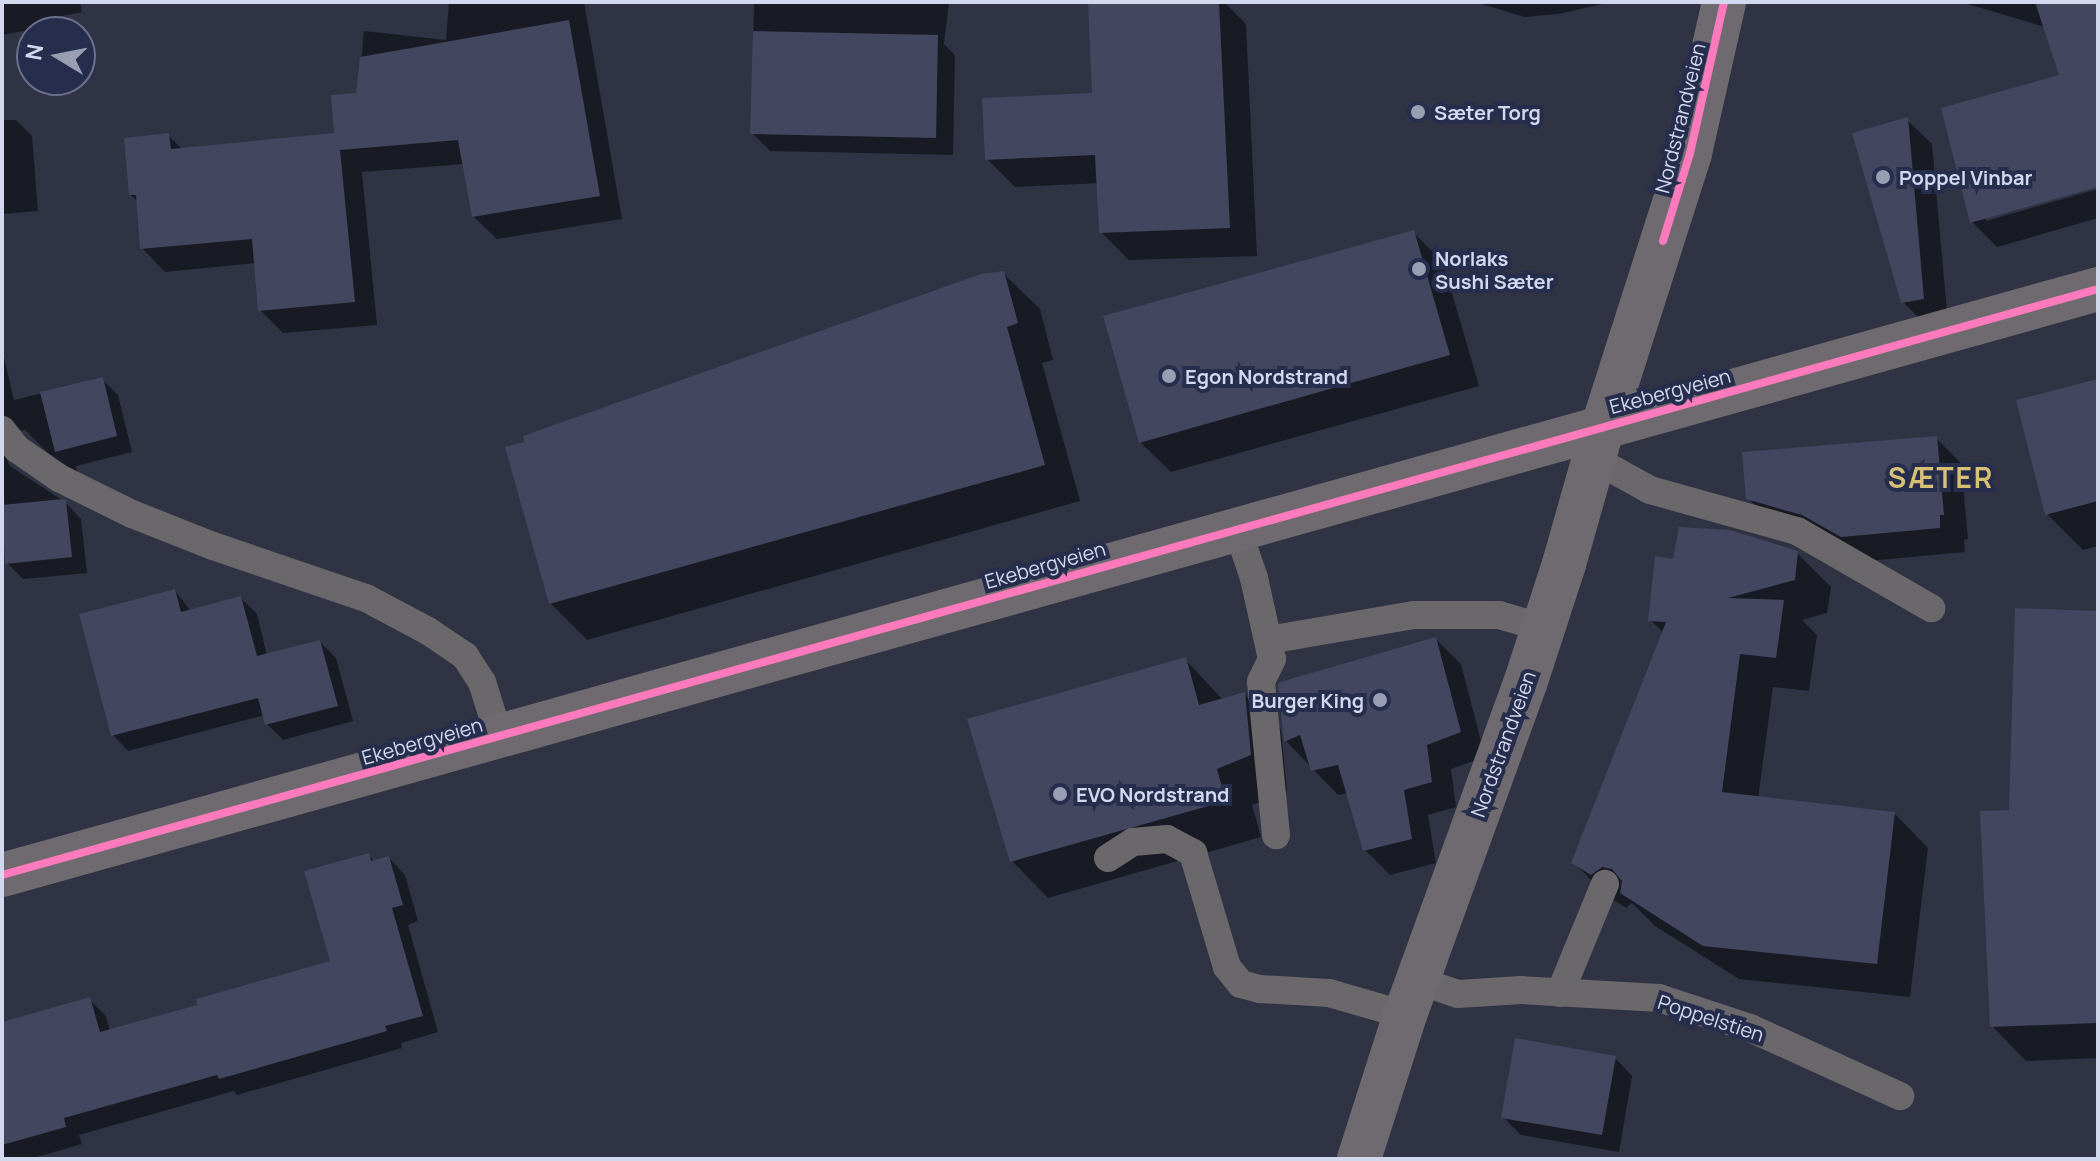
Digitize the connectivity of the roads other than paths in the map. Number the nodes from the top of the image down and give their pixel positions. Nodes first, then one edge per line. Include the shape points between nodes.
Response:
1 (1724, 2) edge
2 (2098, 289) edge
3 (2, 430) edge
4 (1598, 442) junction
5 (1237, 528) junction
6 (1931, 608) dead end
7 (1544, 628) junction
8 (1269, 640) junction
9 (499, 736) junction
10 (1276, 835) dead end
11 (1108, 858) dead end
12 (2, 875) edge
13 (1605, 884) dead end
14 (1560, 993) junction
15 (1411, 997) junction
16 (1900, 1096) dead end
17 (1359, 1159) edge

1 - 4 main road, Nordstrandveien via 1690,153
2 - 4 main road, Ekebergveien
3 - 9 lane via 17,449 59,478 132,514 366,598 428,631 465,656 482,682
4 - 5 main road, Ekebergveien
4 - 6 lane via 1650,490 1797,531
4 - 7 main road, Nordstrandveien
5 - 8 lane
5 - 9 main road, Ekebergveien
7 - 8 lane via 1499,615 1414,615
7 - 15 main road, Nordstrandveien
8 - 10 lane via 1272,659 1261,682
9 - 12 main road, Ekebergveien
11 - 15 lane, Poppelstien via 1133,842 1167,839 1193,853 1227,967 1241,984
13 - 14 lane
14 - 15 lane, Poppelstien via 1521,990
14 - 16 lane, Poppelstien via 1659,998 1750,1028
15 - 17 main road, Nordstrandveien

